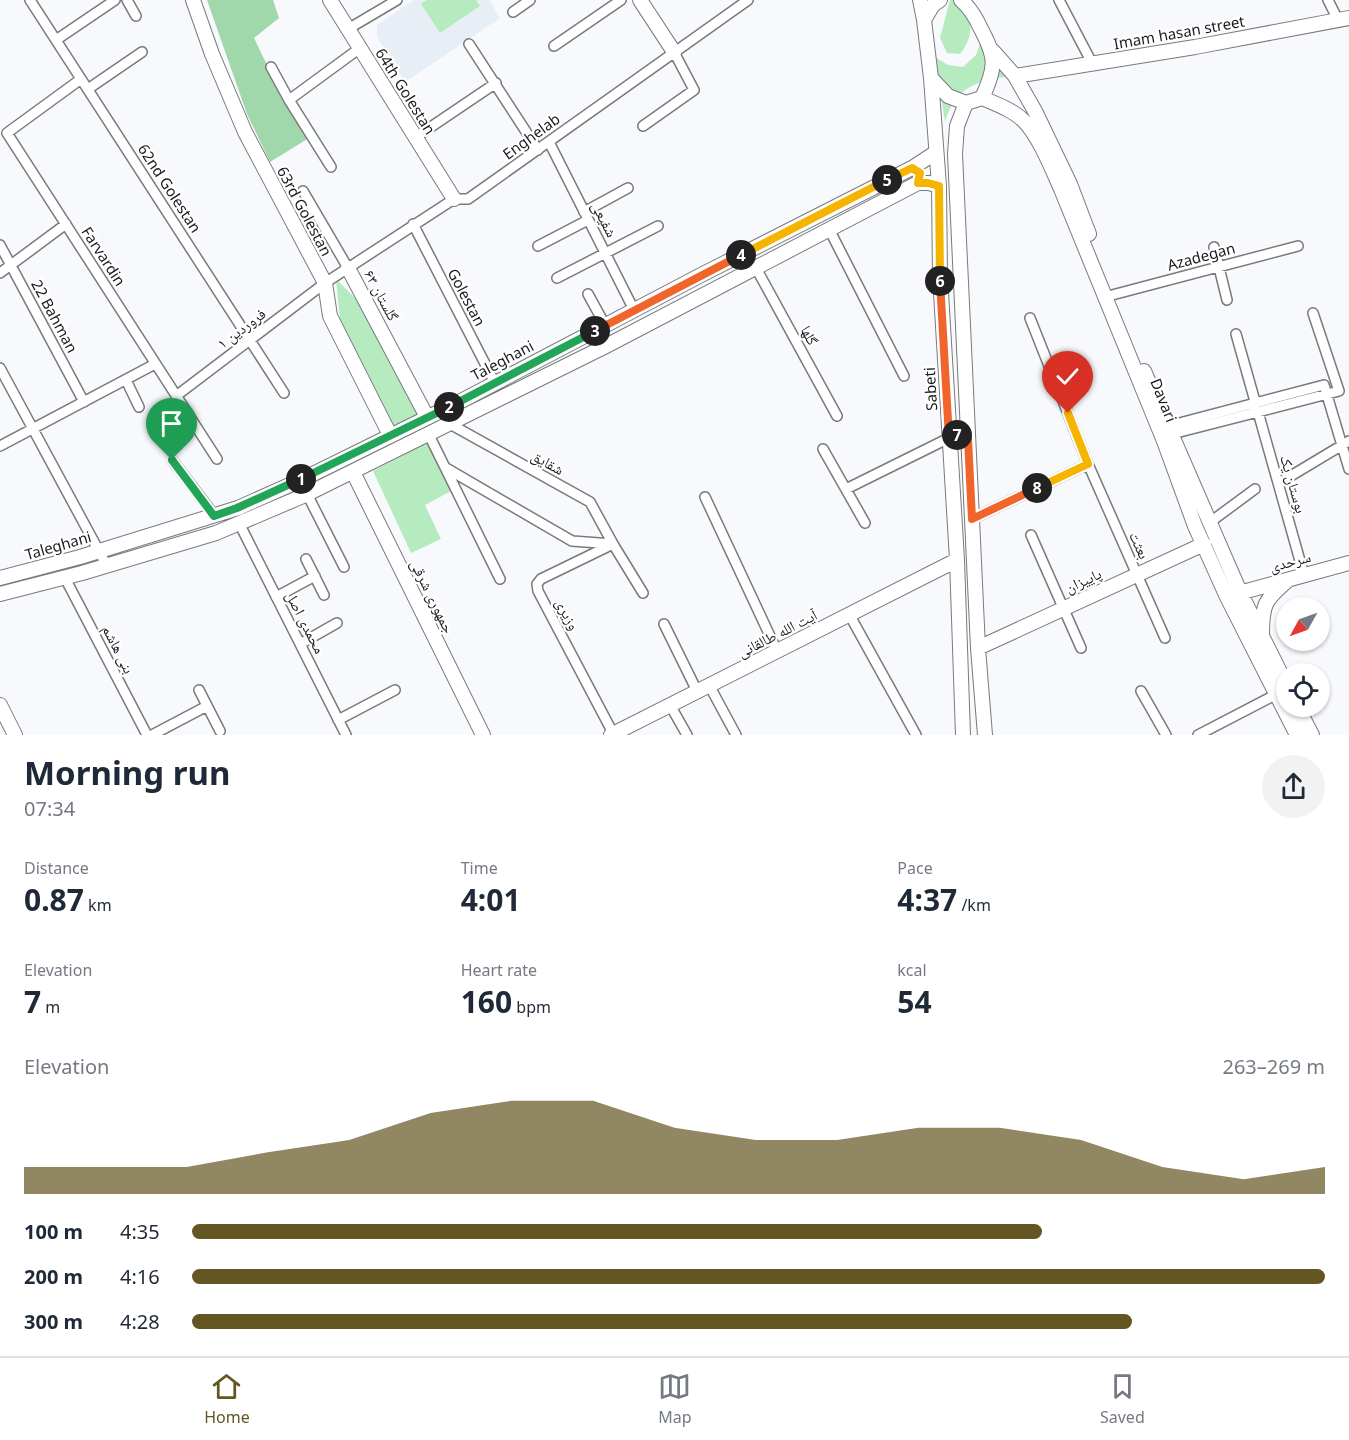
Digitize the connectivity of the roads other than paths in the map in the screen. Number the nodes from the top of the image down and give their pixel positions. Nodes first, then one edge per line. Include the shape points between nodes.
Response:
1 (30, 0) edge
2 (115, 0) edge
3 (127, 0) edge
4 (193, 0) edge
5 (330, 0) edge
6 (397, 0) edge
7 (530, 0) edge
8 (621, 0) edge
9 (640, 0) edge
10 (748, 0) edge
11 (920, 0) edge
12 (940, 0) edge
13 (1059, 0) edge
14 (1328, 0) edge
15 (966, 3) edge
16 (513, 12) dead end
17 (136, 16) dead end
18 (1344, 19) edge
19 (924, 20) junction
20 (348, 29) junction
21 (56, 40) junction
22 (469, 44) dead end
23 (554, 46) dead end
24 (360, 48) junction
25 (993, 51) junction
26 (142, 52) dead end
27 (674, 52) junction
28 (1092, 63) junction
29 (271, 67) dead end
30 (1015, 76) junction
31 (931, 78) junction
32 (81, 79) junction
33 (496, 83) junction
34 (88, 89) junction
35 (982, 98) junction
36 (289, 100) junction
37 (966, 104) junction
38 (643, 126) dead end
39 (416, 137) junction
40 (549, 142) junction
41 (538, 150) junction
42 (935, 153) junction
43 (331, 167) dead end
44 (912, 168) junction
45 (918, 183) junction
46 (939, 186) junction
47 (628, 188) dead end
48 (303, 191) dead end
49 (454, 199) junction
50 (586, 216) junction
51 (66, 224) junction
52 (413, 224) junction
53 (658, 226) dead end
54 (829, 230) junction
55 (0, 245) edge
56 (538, 246) dead end
57 (1298, 246) dead end
58 (1214, 247) dead end
59 (605, 253) junction
60 (11, 266) junction
61 (1219, 267) junction
62 (348, 268) junction
63 (756, 268) junction
64 (0, 273) edge
65 (557, 278) dead end
66 (325, 283) junction
67 (588, 294) dead end
68 (1112, 295) junction
69 (1227, 300) dead end
70 (634, 310) junction
71 (1313, 313) dead end
72 (1030, 318) dead end
73 (605, 325) junction
74 (1236, 334) dead end
75 (250, 340) junction
76 (155, 364) junction
77 (0, 368) edge
78 (904, 376) dead end
79 (126, 380) junction
80 (495, 383) junction
81 (1325, 389) junction
82 (284, 393) dead end
83 (176, 396) junction
84 (84, 402) junction
85 (1257, 406) junction
86 (139, 407) dead end
87 (427, 417) junction
88 (837, 417) dead end
89 (968, 422) junction
90 (949, 423) junction
91 (450, 424) junction
92 (32, 430) junction
93 (1170, 430) junction
94 (390, 435) junction
95 (429, 435) junction
96 (949, 438) junction
97 (968, 439) junction
98 (1346, 443) edge
99 (0, 446) edge
100 (823, 449) dead end
101 (217, 459) dead end
102 (172, 460) dead end
103 (1088, 464) junction
104 (446, 468) junction
105 (1349, 469) edge
106 (353, 472) junction
107 (1279, 483) junction
108 (846, 489) junction
109 (1256, 489) dead end
110 (307, 494) junction
111 (705, 497) dead end
112 (214, 516) junction
113 (972, 519) junction
114 (239, 523) junction
115 (865, 523) dead end
116 (1209, 523) junction
117 (1031, 535) dead end
118 (613, 544) junction
119 (1204, 544) junction
120 (99, 551) junction
121 (306, 559) dead end
122 (957, 560) junction
123 (1349, 563) edge
124 (107, 566) junction
125 (344, 567) dead end
126 (1136, 574) junction
127 (315, 576) junction
128 (1298, 576) junction
129 (0, 578) edge
130 (65, 578) junction
131 (500, 579) dead end
132 (643, 593) dead end
133 (0, 594) edge
134 (1234, 594) junction
135 (324, 595) dead end
136 (276, 597) junction
137 (1063, 608) junction
138 (849, 614) junction
139 (337, 623) dead end
140 (664, 624) dead end
141 (1262, 636) junction
142 (1165, 638) dead end
143 (300, 644) junction
144 (978, 648) junction
145 (1081, 648) dead end
146 (777, 651) junction
147 (1276, 674) edge
148 (1276, 678) edge
149 (703, 688) junction
150 (199, 690) dead end
151 (395, 690) dead end
152 (1141, 691) dead end
153 (1276, 693) edge
154 (0, 705) edge
155 (670, 705) junction
156 (207, 706) junction
157 (1291, 717) edge
158 (1302, 717) edge
159 (338, 720) junction
160 (220, 730) dead end
161 (15, 735) edge
162 (147, 735) edge
163 (152, 735) edge
164 (346, 735) edge
165 (483, 735) edge
166 (613, 735) edge
167 (687, 735) edge
168 (736, 735) edge
169 (916, 735) edge
170 (963, 735) edge
171 (985, 735) edge
172 (1166, 735) edge
173 (1198, 735) edge
174 (1297, 735) edge
175 (1311, 735) edge

1 - 21 street, 62nd Golestan
2 - 21 street
3 - 17 street
4 - 66 main road, 63rd Golestan via 245,132
5 - 20 main road, 64th Golestan
6 - 20 street
7 - 16 street
8 - 23 street
9 - 27 main road
10 - 27 street, Enghelab
11 - 19 main road
12 - 19 main road
13 - 28 street
14 - 18 street
15 - 25 main road, Davari
18 - 28 main road, Imam hasan street
19 - 31 main road, Sabeti
20 - 24 main road, 64th Golestan
21 - 32 street, 62nd Golestan
22 - 33 street
24 - 36 street
24 - 39 main road, 64th Golestan
25 - 30 main road, Davari
25 - 35 main road via 993,67
26 - 34 street
27 - 38 street via 694,90
27 - 40 street, Enghelab
28 - 30 main road, Imam hasan street
29 - 36 street
30 - 68 main road, Davari via 1070,184
31 - 37 main road via 948,96
31 - 42 main road, Sabeti
32 - 34 street, 62nd Golestan
32 - 51 street, Farvardin via 7,133
33 - 39 street
33 - 41 street
34 - 75 street, 62nd Golestan
35 - 37 main road
35 - 119 main road, Davari via 1024,121 1047,160
36 - 43 street
37 - 89 main road via 957,126 955,154
39 - 49 main road, 64th Golestan
40 - 41 street, Enghelab
40 - 50 street, شفیعی
41 - 49 street, Enghelab via 468,199
42 - 44 main road, Taleghani
42 - 46 main road, Sabeti
44 - 45 main road via 920,173
44 - 70 main road, Taleghani
45 - 46 main road
45 - 54 main road
46 - 90 main road, Sabeti
47 - 50 street
48 - 62 street, گلستان ۶۳
49 - 52 street, Enghelab
50 - 56 street
50 - 59 street, شفیعی
51 - 60 street
51 - 76 street, Farvardin
52 - 62 street, Enghelab
52 - 80 street, Golestan
53 - 59 street
54 - 63 main road
54 - 78 street
55 - 60 street, 22 Bahman
57 - 61 street, Azadegan
58 - 61 street
59 - 65 street
59 - 70 street, شفیعی
60 - 64 street
60 - 84 street, 22 Bahman
61 - 68 street, Azadegan
61 - 69 street
62 - 66 street, Enghelab
62 - 87 main road, گلستان ۶۳
63 - 88 street, گلها
63 - 91 main road
66 - 75 street, فروردین ۱
66 - 94 main road, 63rd Golestan via 330,316
67 - 73 street
68 - 93 main road, Davari
70 - 73 main road, Taleghani
71 - 81 street via 1339,391
72 - 103 street, بعثت
73 - 80 main road, Taleghani
74 - 85 street, بوستان یک
75 - 82 street, 62nd Golestan
75 - 83 street, فروردین ۱
76 - 79 street
76 - 83 street, Farvardin
77 - 92 street
79 - 84 street
79 - 86 street
80 - 87 main road, Taleghani
81 - 85 street
81 - 98 street
83 - 101 street, Farvardin
84 - 92 street
85 - 93 street
85 - 107 street, بوستان یک
87 - 94 main road, Taleghani
89 - 90 main road
89 - 97 main road
90 - 96 main road, Sabeti
91 - 95 main road
91 - 118 street, شقایق via 590,502
92 - 99 street
92 - 120 street
93 - 116 main road, Davari
94 - 112 main road, Taleghani via 303,479
95 - 104 street
95 - 106 main road
96 - 97 main road via 959,435
96 - 108 street
96 - 122 main road, Sabeti
97 - 113 main road
98 - 105 street
98 - 107 street
100 - 108 street
102 - 112 street
103 - 113 street
103 - 126 street, بعثت
104 - 118 street via 572,542
104 - 131 street
106 - 110 main road
106 - 165 main road, جمهوری شرقی
107 - 128 street, بوستان یک
108 - 115 street
109 - 116 street
110 - 114 main road
110 - 125 street
111 - 146 street
112 - 120 main road, Taleghani
113 - 144 main road
114 - 124 main road
114 - 136 street, محمدی اصل
116 - 134 main road, Davari
117 - 137 street
118 - 132 street, شقایق
118 - 166 street, وزیری via 537,584
119 - 126 main road, پاییزان
119 - 134 main road, Davari
120 - 124 street
120 - 129 main road, Taleghani
121 - 127 street
122 - 138 main road, آیت الله طالقانی
122 - 170 main road, Sabeti
123 - 128 main road, سرحدی
124 - 130 main road
126 - 137 main road, پاییزان
126 - 142 street, بعثت
127 - 135 street
127 - 136 street
128 - 134 main road, سرحدی
128 - 141 main road via 1268,598
130 - 133 main road
130 - 162 street, بنی هاشم
134 - 141 main road, Davari
134 - 148 main road, Davari
136 - 143 street, محمدی اصل
137 - 144 main road, پاییزان
137 - 145 street
138 - 146 main road, آیت الله طالقانی
138 - 169 street
139 - 143 street
140 - 149 street
141 - 147 main road, Davari
143 - 159 street, محمدی اصل
144 - 171 main road
146 - 149 main road, آیت الله طالقانی
149 - 155 main road, آیت الله طالقانی
149 - 168 street
150 - 156 street
151 - 159 street
152 - 172 street
153 - 173 street
154 - 161 main road
155 - 166 main road, آیت الله طالقانی
155 - 167 street
156 - 160 street
156 - 163 street
157 - 174 main road, Davari
158 - 175 main road
159 - 164 street, محمدی اصل

